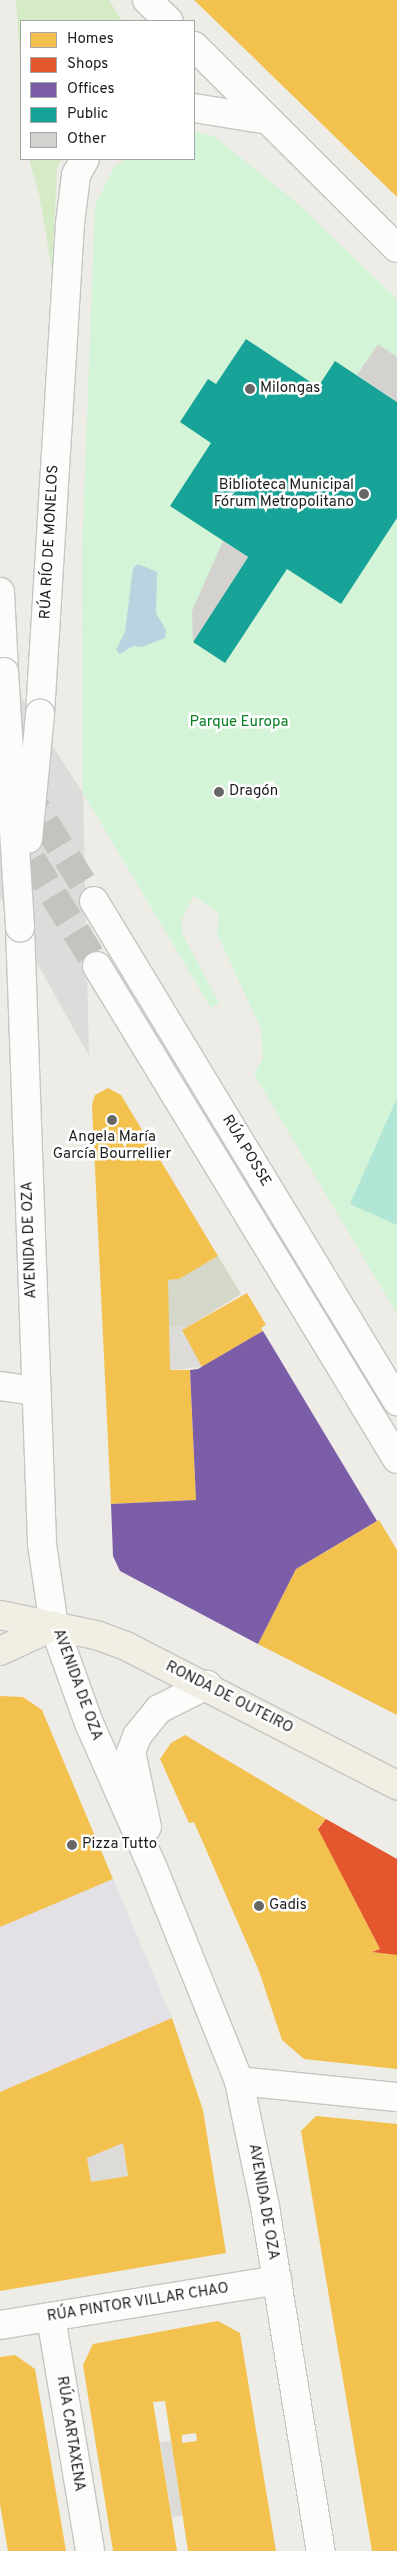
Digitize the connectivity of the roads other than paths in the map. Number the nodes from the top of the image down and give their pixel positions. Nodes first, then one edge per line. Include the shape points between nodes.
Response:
1 (195, 47) edge
2 (195, 108) edge
3 (268, 120) junction
4 (84, 160) edge
5 (397, 248) edge
6 (0, 592) edge
7 (94, 901) tunnel mouth
8 (20, 928) junction
9 (97, 966) tunnel mouth
10 (0, 1386) edge
11 (35, 1391) junction
12 (397, 1401) edge
13 (397, 1459) edge
14 (0, 1615) edge
15 (54, 1626) junction
16 (0, 1651) edge
17 (207, 1685) junction
18 (397, 1785) edge
19 (153, 1868) junction
20 (239, 2080) junction
21 (397, 2096) edge
22 (277, 2280) junction
23 (51, 2317) junction
24 (0, 2325) edge
25 (90, 2551) edge
26 (321, 2551) edge

1 - 3 street
2 - 3 street
3 - 5 street
4 - 8 street, RÚA RÍO DE MONELOS, bridge via 76,176 70,224 40,714
6 - 8 street, AVENIDA DE OZA, bridge
7 - 12 street, RÚA POSSE
8 - 11 street, AVENIDA DE OZA
9 - 13 street, RÚA POSSE
10 - 11 street
11 - 15 street, AVENIDA DE OZA via 42,1544
14 - 15 main road, RONDA DE OUTEIRO
15 - 16 main road
15 - 17 main road, RONDA DE OUTEIRO via 96,1635 126,1646
15 - 19 street, AVENIDA DE OZA via 89,1723
17 - 18 main road, RONDA DE OUTEIRO
17 - 19 street, AVENIDA DE OZA via 159,1709 145,1724 131,1752
19 - 20 street, AVENIDA DE OZA
20 - 21 street
20 - 22 street, AVENIDA DE OZA
22 - 23 street, RÚA PINTOR VILLAR CHAO
22 - 26 street, AVENIDA DE OZA
23 - 24 street, RÚA PINTOR VILLAR CHAO
23 - 25 street, RÚA CARTAXENA

